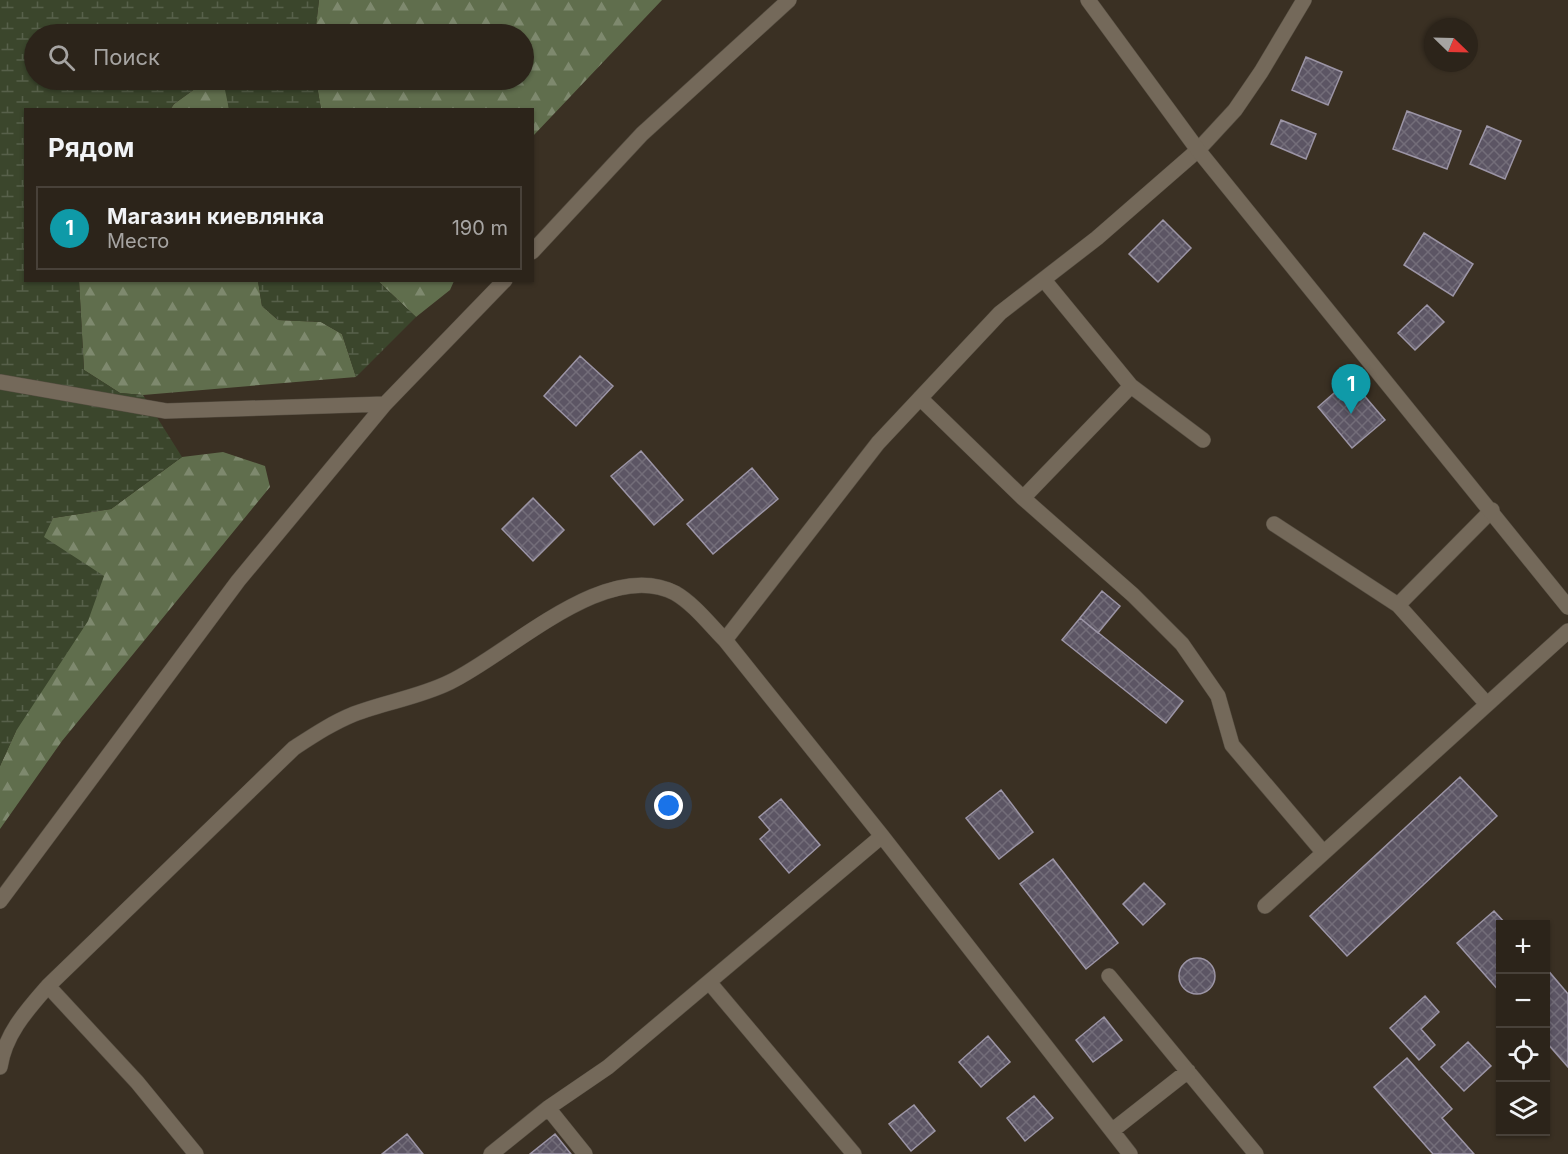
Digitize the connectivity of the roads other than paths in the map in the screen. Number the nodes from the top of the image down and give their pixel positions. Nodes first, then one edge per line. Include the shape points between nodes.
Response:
1 (789, 0) edge
2 (1088, 0) edge
3 (1304, 0) edge
4 (1198, 150) junction
5 (534, 250) edge
6 (1044, 280) junction
7 (503, 282) edge
8 (0, 382) edge
9 (1131, 386) junction
10 (920, 398) junction
11 (385, 404) junction
12 (1203, 440) dead end
13 (1023, 498) junction
14 (1492, 510) junction
15 (1274, 524) dead end
16 (1398, 605) junction
17 (1568, 607) edge
18 (1568, 631) edge
19 (725, 640) junction
20 (1486, 703) junction
21 (882, 836) junction
22 (1323, 852) junction
23 (0, 901) edge
24 (1265, 906) dead end
25 (1109, 976) dead end
26 (709, 982) junction
27 (48, 986) junction
28 (0, 1067) edge
29 (1188, 1071) junction
30 (548, 1108) junction
31 (1113, 1130) junction
32 (196, 1154) edge
33 (491, 1154) edge
34 (585, 1154) edge
35 (854, 1154) edge
36 (1130, 1154) edge
37 (1256, 1154) edge

1 - 5 street via 642,134
2 - 4 street
3 - 4 street via 1235,110
4 - 6 street
4 - 14 street
6 - 9 street
6 - 10 street via 1000,313
7 - 11 street
8 - 11 street via 166,411
9 - 12 street
9 - 13 street
10 - 13 street
10 - 19 street via 871,451
11 - 23 street via 238,581
13 - 22 street via 1182,644 1218,696 1232,745
14 - 16 street
14 - 17 street
15 - 16 street
16 - 20 street
18 - 20 street
19 - 21 street
19 - 27 street via 674,593 648,587 610,589 577,602 478,668 446,684 328,726 294,748
20 - 22 street
21 - 26 street
21 - 31 street
22 - 24 street
25 - 29 street
26 - 30 street via 608,1067
26 - 35 street
27 - 28 street via 20,1018 2,1054
27 - 32 street via 137,1082
29 - 31 street
29 - 37 street
30 - 33 street
30 - 34 street
31 - 36 street

